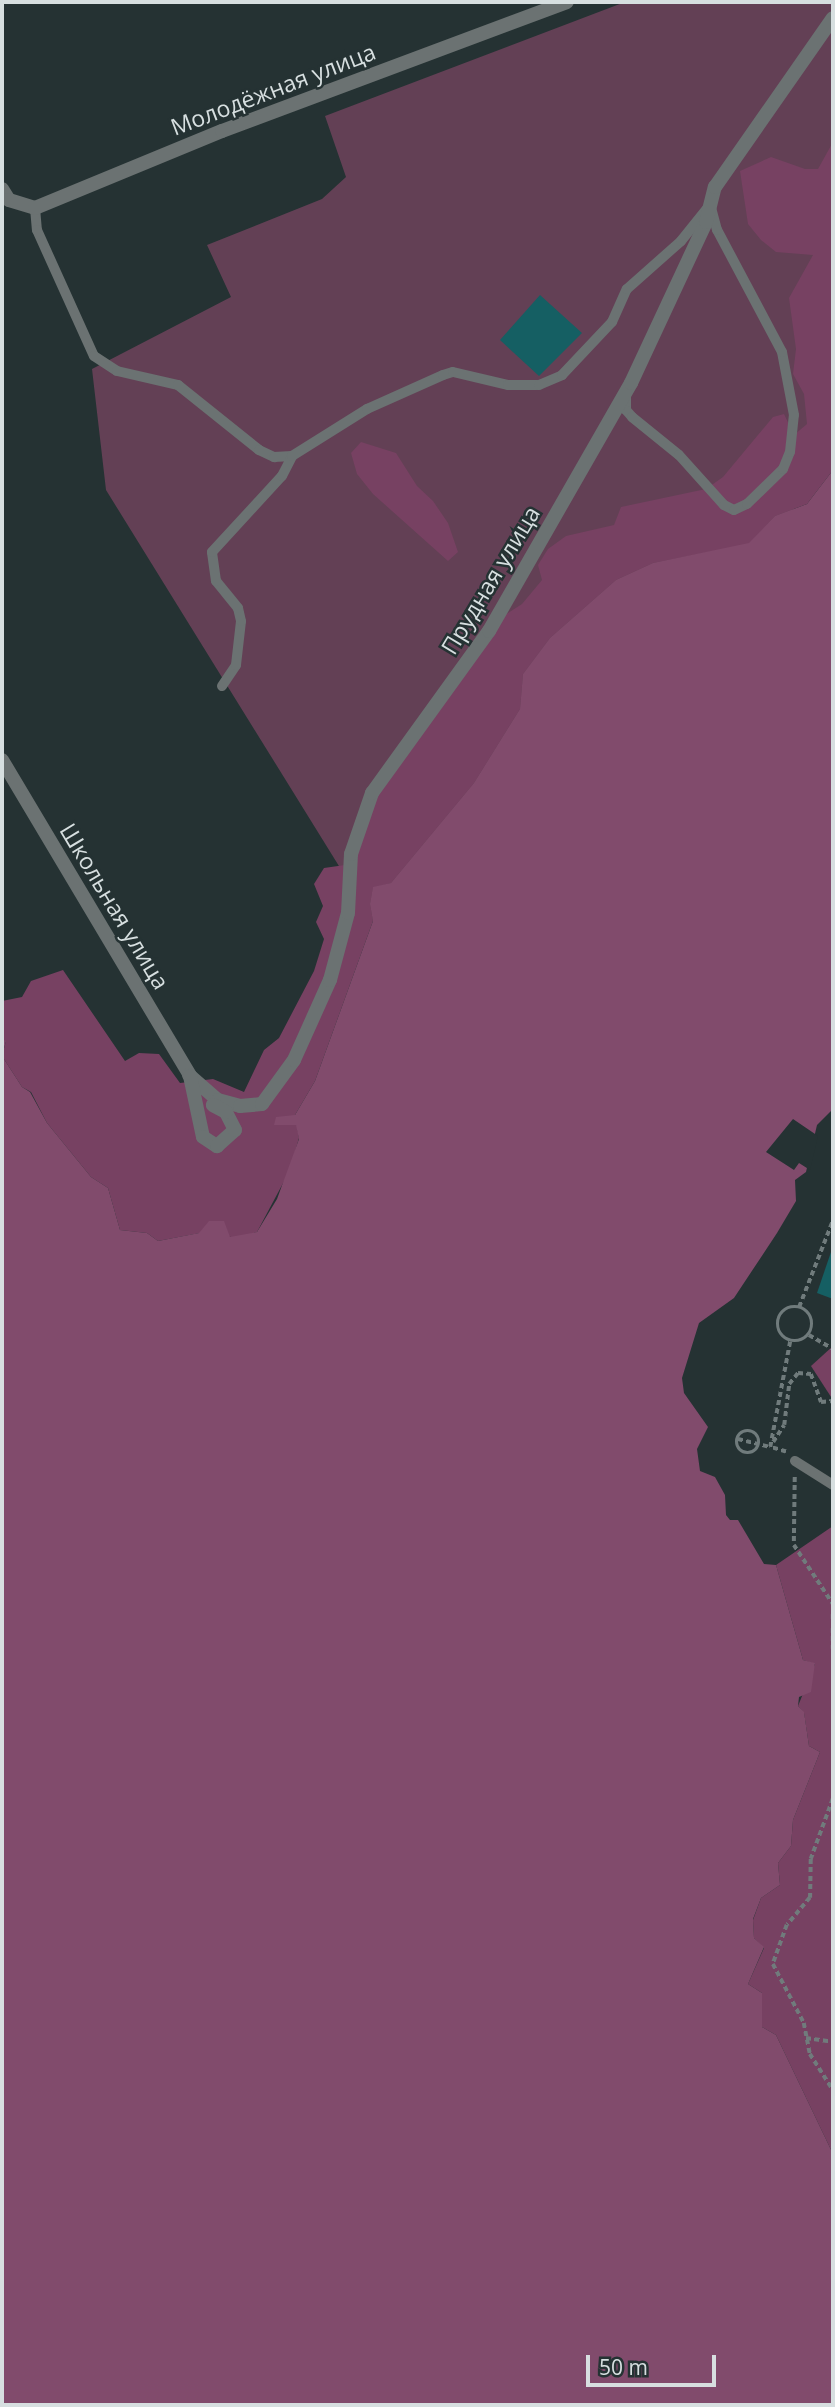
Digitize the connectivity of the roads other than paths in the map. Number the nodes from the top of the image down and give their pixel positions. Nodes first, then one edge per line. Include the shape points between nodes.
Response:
1 (567, 2) edge
2 (833, 18) edge
3 (2, 190) edge
4 (711, 204) junction
5 (36, 208) junction
6 (626, 390) junction
7 (292, 456) junction
8 (222, 686) dead end
9 (2, 760) edge
10 (189, 1075) junction
11 (795, 1461) road end
12 (833, 1485) edge

1 - 5 street, Молодёжная улица via 222,131
2 - 4 street, Прудная улица via 748,134 715,187
3 - 5 street via 9,200
4 - 6 street, Прудная улица
4 - 6 lane via 718,230 782,352 794,415 783,469 747,504 733,510 626,410
4 - 7 lane via 681,241 627,289 612,322 562,375 539,386 508,385 453,372 443,375 367,409
5 - 7 lane via 37,230 94,356 117,371 178,385 258,450 274,457
6 - 10 street, Прудная улица via 489,631 372,793 351,854 348,912 330,980 294,1060 262,1104 240,1106 218,1100
7 - 8 lane via 282,476 212,552 216,581 238,608 241,621 236,665
9 - 10 street, Школьная улица
10 - 10 street, Школьная улица via 203,1137 209,1144 225,1143 235,1130 233,1121
11 - 12 lane

